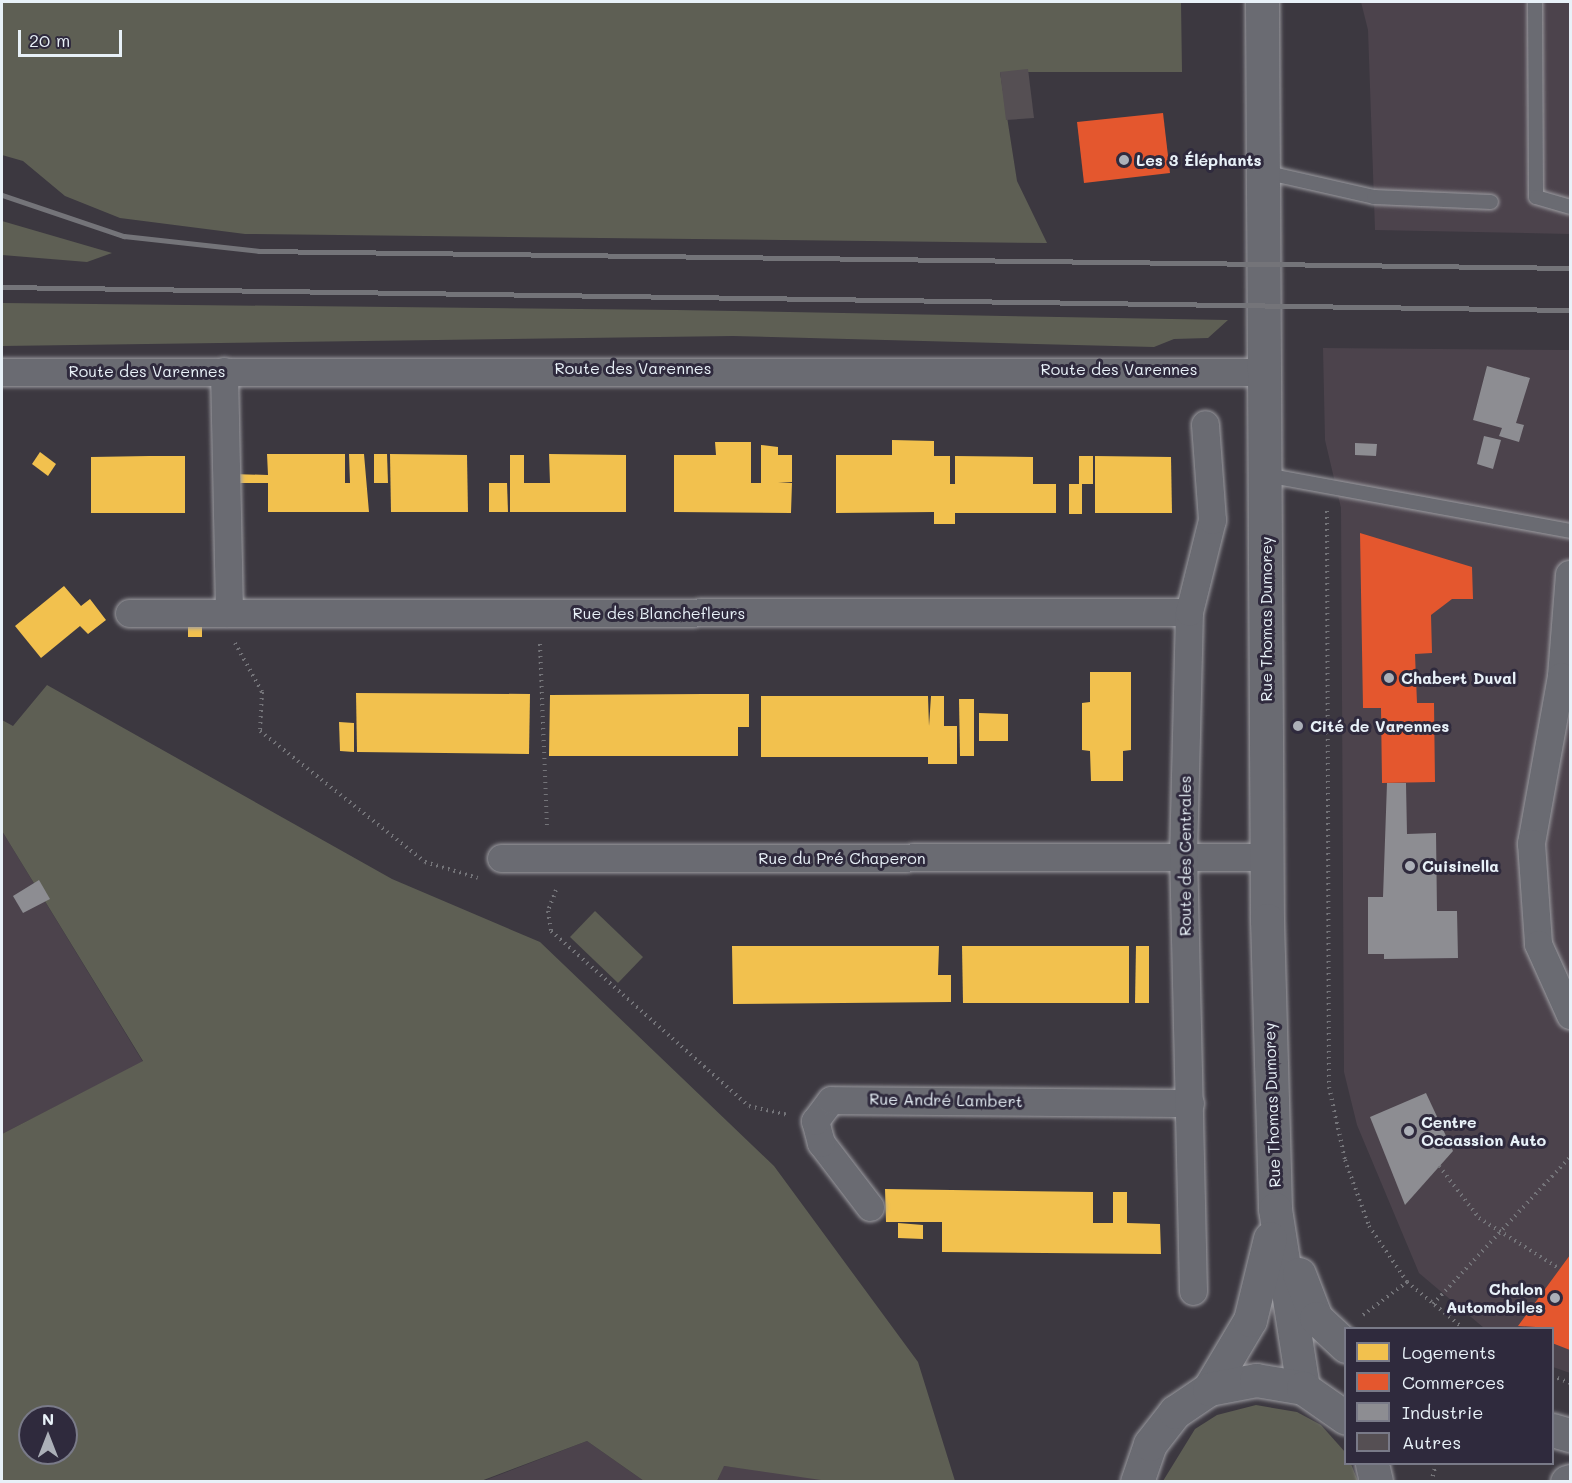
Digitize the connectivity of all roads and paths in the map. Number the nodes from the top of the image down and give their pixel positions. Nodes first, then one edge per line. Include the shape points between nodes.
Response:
1 (1535, 2) edge
2 (1261, 11) edge
3 (1264, 172) junction
4 (1491, 202) dead end
5 (1570, 207) edge
6 (224, 371) junction
7 (2, 372) edge
8 (1265, 372) junction
9 (1205, 424) dead end
10 (1265, 475) junction
11 (1327, 483) junction
12 (1570, 531) edge
13 (1569, 574) edge
14 (1189, 612) junction
15 (129, 613) dead end
16 (229, 613) junction
17 (539, 614) junction
18 (1566, 677) edge
19 (1183, 857) junction
20 (1268, 857) junction
21 (501, 858) dead end
22 (558, 858) junction
23 (484, 880) dead end
24 (1570, 1016) edge
25 (1190, 1104) junction
26 (815, 1121) junction
27 (1570, 1157) edge
28 (1439, 1166) dead end
29 (870, 1207) dead end
30 (1275, 1209) junction
31 (1503, 1230) junction
32 (1560, 1269) dead end
33 (1407, 1282) dead end
34 (1193, 1291) dead end
35 (1433, 1304) dead end
36 (1344, 1344) edge
37 (1554, 1377) edge
38 (1570, 1383) edge
39 (1303, 1388) junction
40 (1209, 1389) junction
41 (1344, 1417) edge
42 (1554, 1431) edge
43 (1570, 1435) edge
44 (1554, 1438) edge
45 (1372, 1465) edge
46 (1436, 1465) edge
47 (1137, 1482) edge
48 (1376, 1482) edge
49 (1431, 1482) edge

1 - 5 lane via 1536,197
2 - 3 street, Rue Thomas Dumorey
3 - 4 lane via 1374,197
3 - 8 street, Rue Thomas Dumorey
6 - 7 street, Route des Varennes
6 - 8 street, Route des Varennes
6 - 16 street
8 - 10 street, Rue Thomas Dumorey
9 - 14 street, Route des Centrales via 1212,520
10 - 11 lane
10 - 20 street, Rue Thomas Dumorey
11 - 12 lane
11 - 33 path via 1329,1087 1345,1160 1369,1226
13 - 18 street
14 - 17 street, Rue des Blanchefleurs
14 - 19 street, Route des Centrales
15 - 16 street, Rue des Blanchefleurs
16 - 17 street, Rue des Blanchefleurs
16 - 23 path via 237,654 262,692 260,731 425,862
17 - 22 path via 544,822
18 - 24 street via 1531,843 1538,944
19 - 20 street, Rue du Pré Chaperon
19 - 22 street, Rue du Pré Chaperon
19 - 25 street, Route des Centrales
20 - 30 street, Rue Thomas Dumorey
21 - 22 street, Rue du Pré Chaperon
22 - 26 path via 562,877 548,910 551,931 749,1106
25 - 26 street, Rue André Lambert via 859,1098 831,1100
25 - 34 street, Route des Centrales
26 - 29 street via 821,1143
27 - 31 path
28 - 31 path via 1479,1218
30 - 36 street via 1316,1318
30 - 39 street, Rue Thomas Dumorey
30 - 40 street, Rue Thomas Dumorey via 1250,1320
31 - 32 path
31 - 35 path
37 - 38 path
39 - 40 street via 1256,1380
39 - 41 street
40 - 47 street via 1168,1420 1150,1444
42 - 43 street
43 - 44 street
45 - 48 street
46 - 49 path

